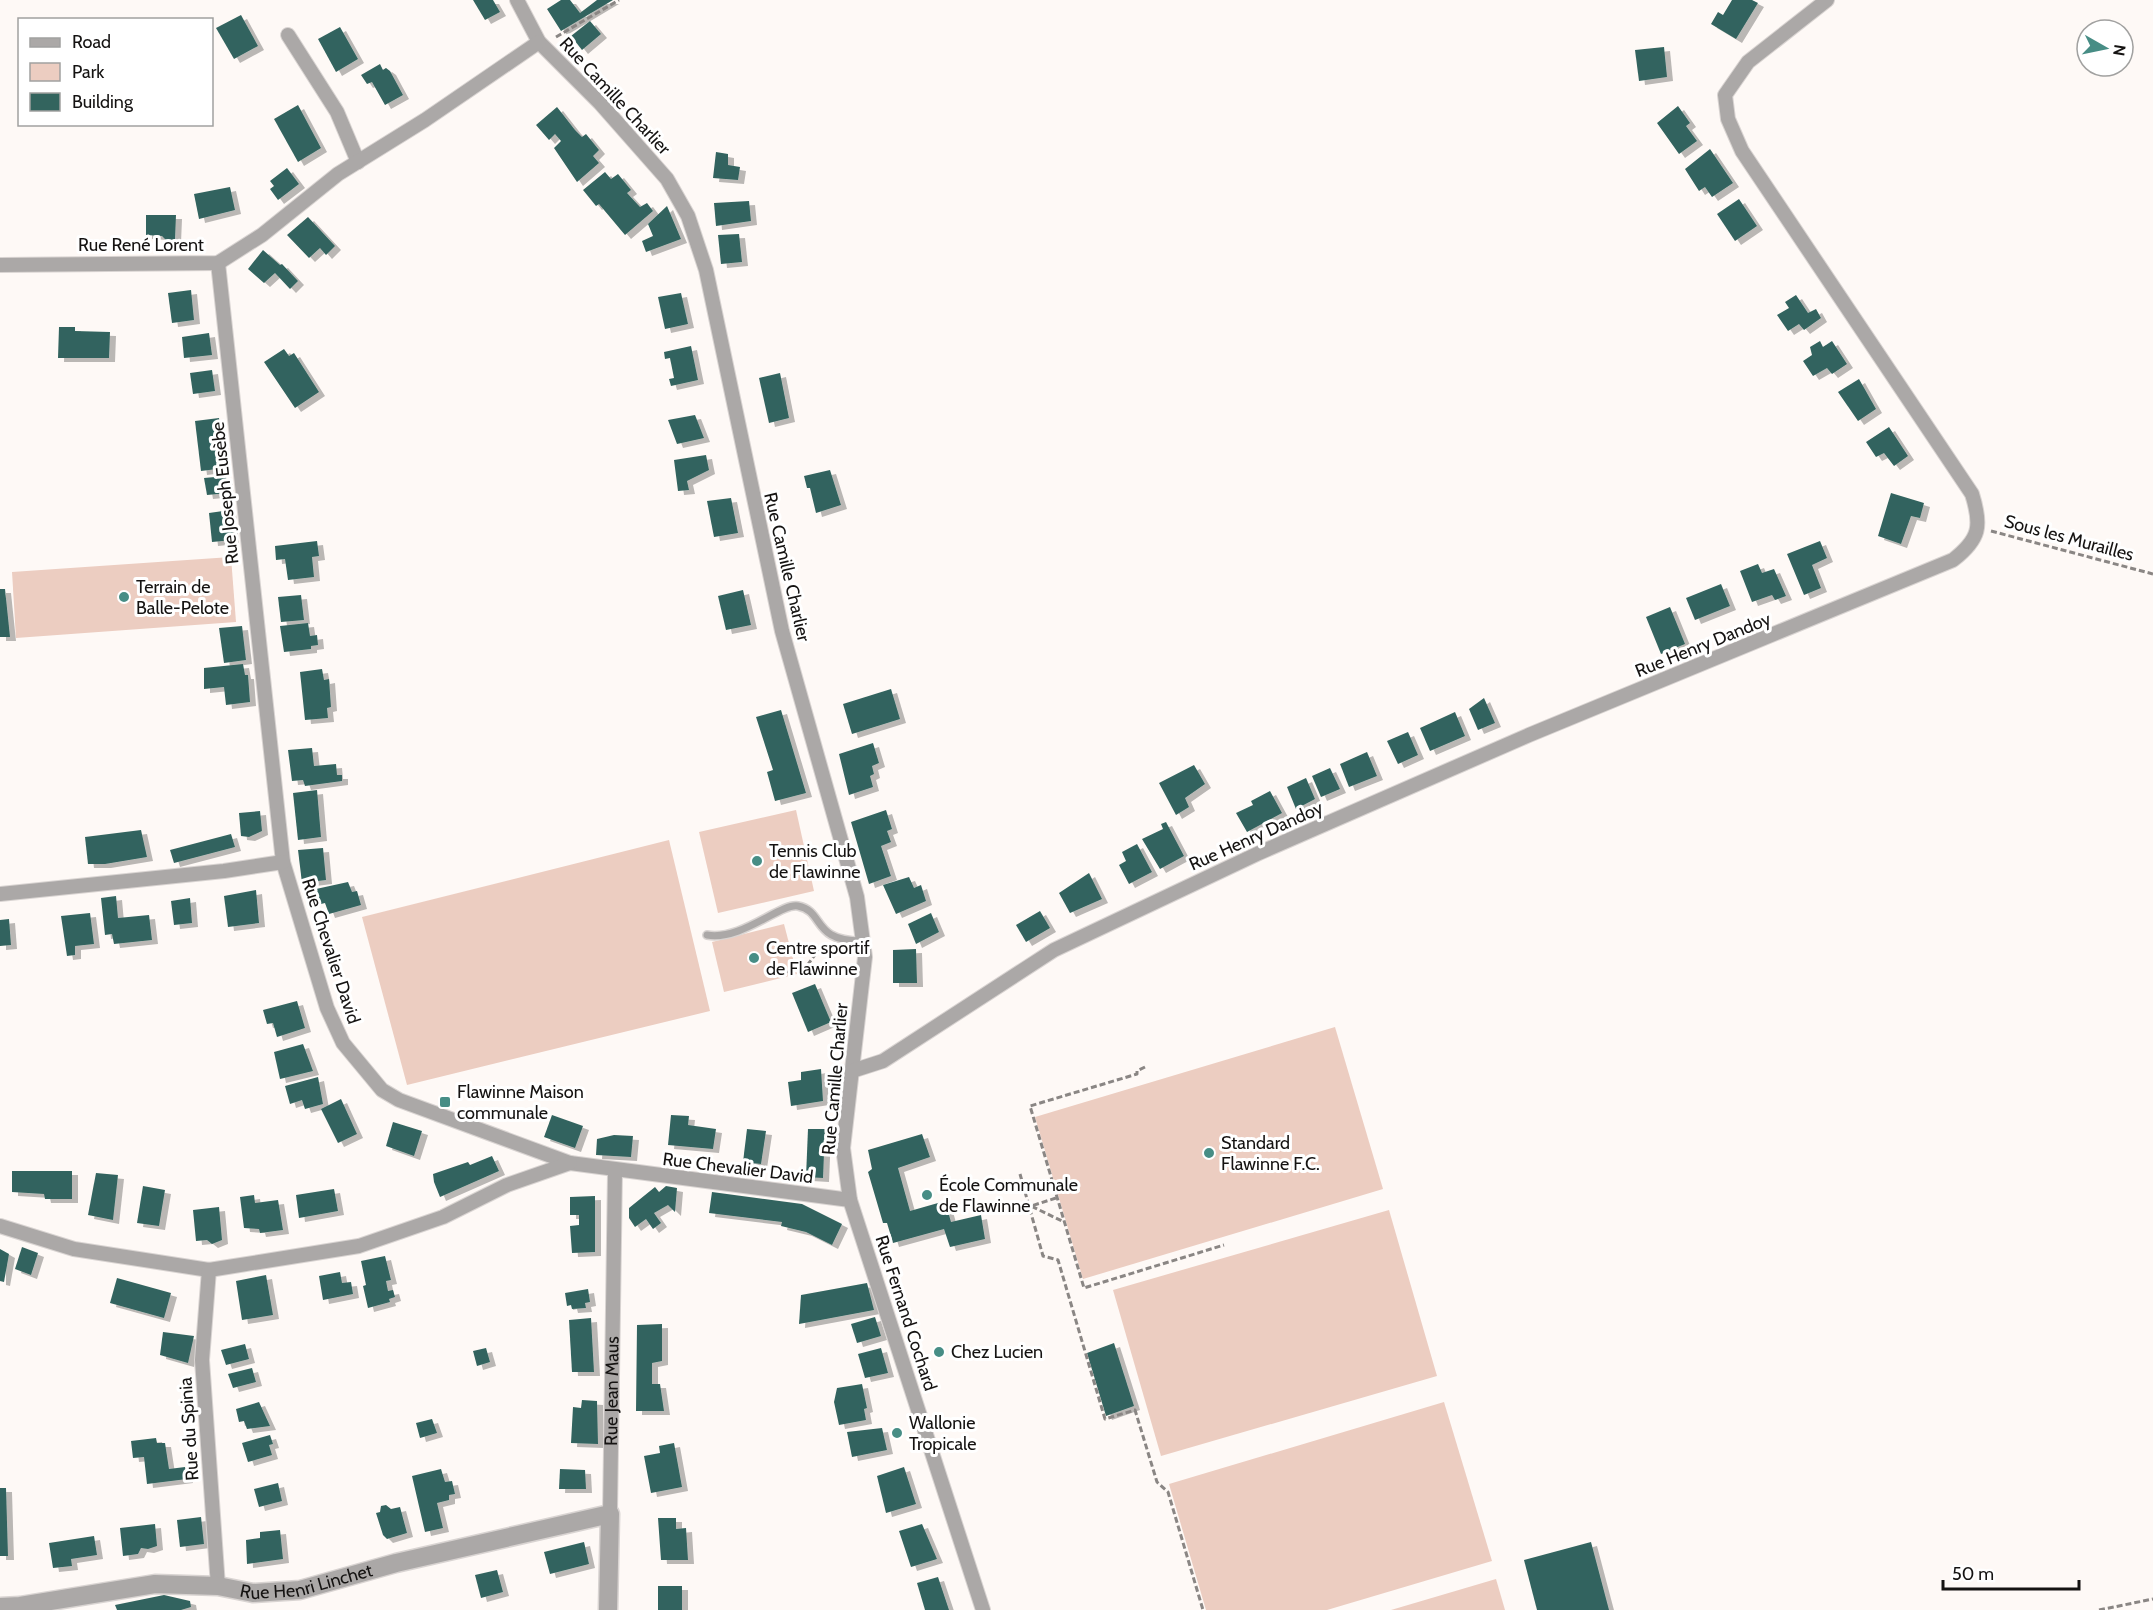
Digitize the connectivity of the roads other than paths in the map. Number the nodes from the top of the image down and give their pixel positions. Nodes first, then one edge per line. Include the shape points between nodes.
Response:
1 (517, 0) edge
2 (1827, 0) edge
3 (288, 35) dead end
4 (541, 43) junction
5 (358, 162) junction
6 (218, 263) junction
7 (0, 265) edge
8 (283, 862) junction
9 (0, 894) edge
10 (707, 935) dead end
11 (863, 941) junction
12 (852, 1071) junction
13 (570, 1163) junction
14 (615, 1171) junction
15 (850, 1200) junction
16 (0, 1226) edge
17 (209, 1270) junction
18 (610, 1514) junction
19 (218, 1586) junction
20 (0, 1607) edge
21 (608, 1610) edge
22 (983, 1610) edge

1 - 4 street, Rue Camille Charlier
2 - 12 street, Rue Henry Dandoy via 1748,62 1725,95 1728,119 1742,151 1972,494 1978,527 1970,546 1953,560 1529,735 1259,853 1054,950 883,1061
3 - 5 street via 337,112
4 - 5 street, Rue René Lorent
4 - 11 street, Rue Camille Charlier via 667,178 688,216 706,270 782,631 857,897
5 - 6 street, Rue René Lorent via 262,235
6 - 7 street, Rue René Lorent
6 - 8 street, Rue Joseph Eusèbe
8 - 9 street, Rue Chevalier David
8 - 13 street, Rue Chevalier David via 327,1008 343,1043 382,1090 399,1100
10 - 11 lane via 718,937 754,927 789,907 799,906 811,912 828,935 846,942
11 - 12 street, Rue Camille Charlier
12 - 15 street, Rue Camille Charlier via 843,1148
13 - 14 street, Rue Chevalier David
13 - 17 street via 507,1185 443,1218 359,1246
14 - 15 street, Rue Chevalier David
14 - 18 street, Rue Jean Maus
15 - 22 street, Rue Fernand Cochard
16 - 17 street via 74,1249
17 - 19 street, Rue du Spinia via 202,1360
18 - 19 street, Rue Henri Linchet via 396,1563 300,1590 253,1593
18 - 21 street, Rue Jean Maus
19 - 20 street, Rue Henri Linchet via 155,1584

